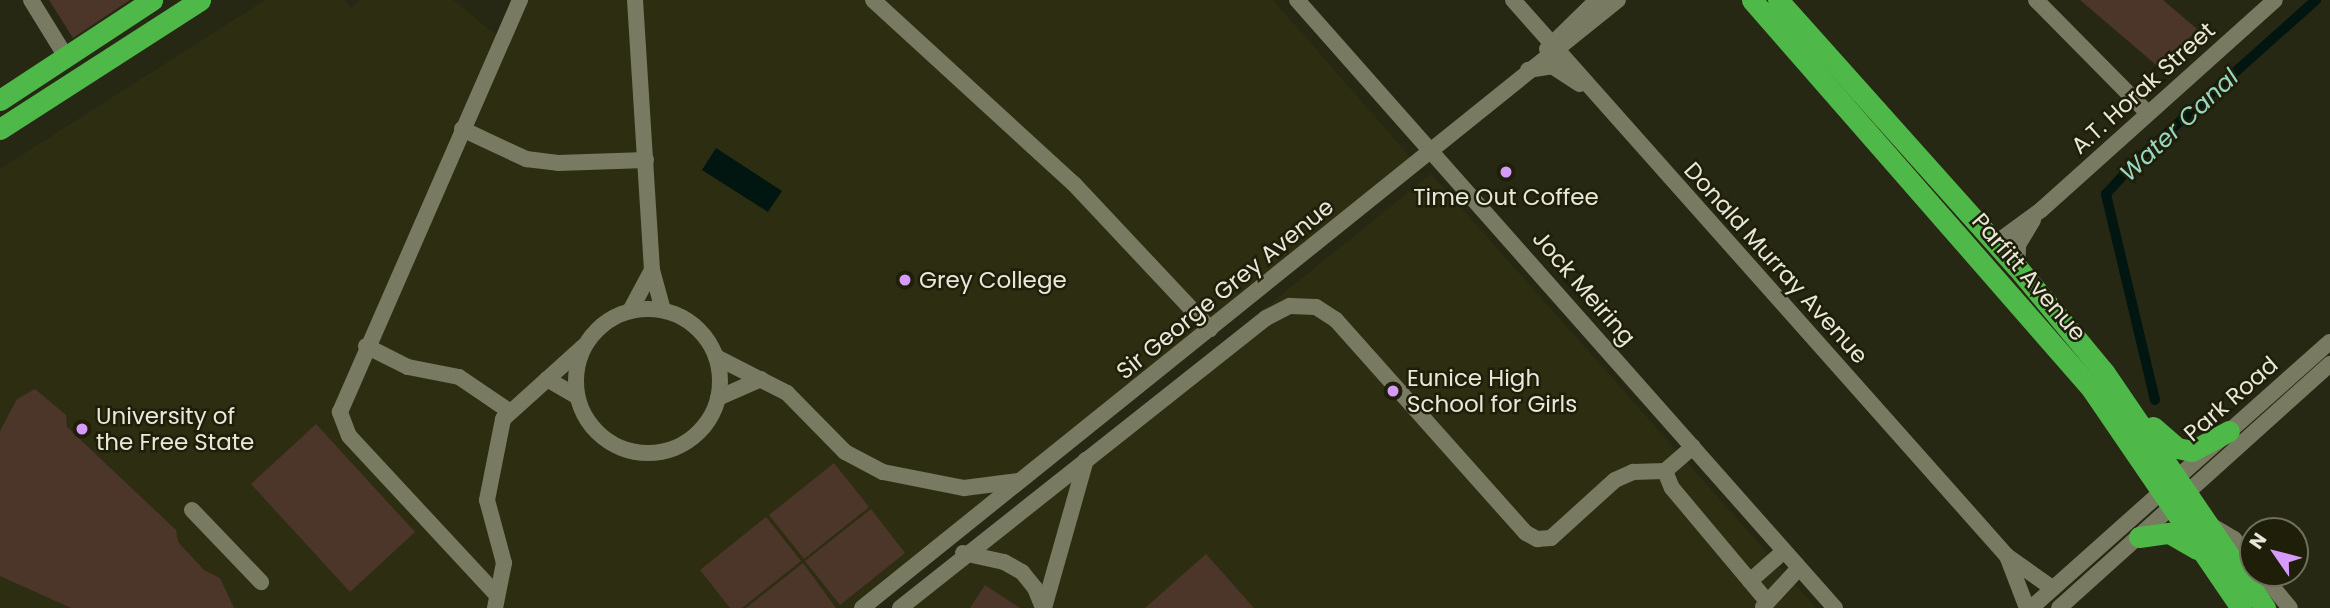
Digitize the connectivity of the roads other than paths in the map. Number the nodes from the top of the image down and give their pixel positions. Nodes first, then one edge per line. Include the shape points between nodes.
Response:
1 (31, 0) edge
2 (152, 0) edge
3 (200, 0) edge
4 (520, 0) edge
5 (635, 0) edge
6 (873, 0) edge
7 (1297, 0) edge
8 (1513, 0) edge
9 (1597, 0) edge
10 (1618, 0) edge
11 (1752, 0) edge
12 (1778, 0) edge
13 (2036, 0) edge
14 (2276, 0) edge
15 (139, 7) edge
16 (1585, 29) junction
17 (1555, 46) junction
18 (66, 57) junction
19 (1574, 67) junction
20 (1528, 70) junction
21 (49, 97) junction
22 (0, 100) edge
23 (1602, 100) junction
24 (2148, 113) junction
25 (0, 130) edge
26 (462, 130) junction
27 (0, 141) edge
28 (1913, 151) junction
29 (1433, 152) junction
30 (646, 160) junction
31 (2041, 210) junction
32 (1959, 237) junction
33 (1996, 243) junction
34 (2017, 267) junction
35 (652, 270) junction
36 (663, 310) junction
37 (630, 311) junction
38 (1210, 329) junction
39 (2330, 342) edge
40 (585, 345) junction
41 (366, 346) junction
42 (716, 357) junction
43 (2066, 359) junction
44 (2330, 364) edge
45 (547, 379) junction
46 (761, 379) junction
47 (577, 396) junction
48 (718, 398) junction
49 (2131, 406) junction
50 (509, 411) junction
51 (2230, 431) junction
52 (1693, 447) junction
53 (1086, 460) junction
54 (1665, 471) junction
55 (1027, 479) junction
56 (2175, 491) junction
57 (192, 510) dead end
58 (2209, 524) junction
59 (2139, 537) junction
60 (2239, 545) edge
61 (1784, 551) junction
62 (932, 552) junction
63 (969, 553) junction
64 (2007, 556) junction
65 (2209, 560) junction
66 (1798, 568) junction
67 (1750, 581) junction
68 (261, 582) dead end
69 (2273, 587) edge
70 (2052, 588) junction
71 (495, 601) edge
72 (1765, 604) edge
73 (2063, 607) edge
74 (862, 608) edge
75 (900, 608) edge
76 (1044, 608) edge
77 (1835, 608) edge
78 (2029, 608) edge
79 (2241, 608) edge
80 (2265, 608) edge
81 (2290, 608) edge

1 - 18 street
2 - 15 highway
3 - 21 highway
4 - 26 street
5 - 30 street
6 - 38 street via 1101,211
7 - 29 street, Jock Meiring
8 - 17 street, Donald Murray Avenue
9 - 17 street, Sir George Grey Avenue
10 - 16 street, Sir George Grey Avenue
11 - 32 highway, Parfitt Avenue
12 - 28 highway, Parfitt Avenue
13 - 24 street
14 - 24 street, A.T. Horak Street
15 - 18 highway
16 - 17 street, Sir George Grey Avenue
16 - 19 street via 1574,52
17 - 19 street, Donald Murray Avenue
17 - 20 street, Sir George Grey Avenue
18 - 22 highway
19 - 23 street, Donald Murray Avenue
20 - 23 street via 1552,66
20 - 29 street, Sir George Grey Avenue
21 - 25 highway
21 - 27 highway via 31,120
23 - 64 street, Donald Murray Avenue
24 - 31 street, A.T. Horak Street
26 - 30 street via 526,159 558,163
26 - 41 street
28 - 32 highway via 1922,176 1957,216
28 - 33 highway, Parfitt Avenue
29 - 38 street, Sir George Grey Avenue
29 - 52 street, Jock Meiring
30 - 35 street
31 - 33 street, A.T. Horak Street
31 - 34 street, A.T. Horak Street via 2018,245
32 - 43 highway, Parfitt Avenue
33 - 34 highway, Parfitt Avenue
33 - 43 highway via 2000,267 2059,336
34 - 49 highway, Parfitt Avenue
35 - 36 street
35 - 37 street
36 - 37 street
36 - 42 street via 695,326
37 - 40 street via 604,323
38 - 55 street, Sir George Grey Avenue
39 - 51 street, Park Road
40 - 45 street
40 - 47 street via 577,370
41 - 50 street via 408,367 459,377
41 - 71 street via 344,395 342,424
42 - 46 street
42 - 48 street
43 - 56 highway, Parfitt Avenue
44 - 56 street, Park Road
45 - 47 street
45 - 50 street
46 - 48 street
46 - 55 street via 787,393 845,452 883,472 964,488 1002,487
47 - 48 street via 599,434 639,452 668,450 695,435
49 - 51 highway via 2183,450 2201,448
49 - 56 highway, Parfitt Avenue
50 - 71 street via 497,443 487,500 504,563
51 - 56 street, Park Road
52 - 54 street
52 - 61 street, Jock Meiring
53 - 54 street via 1265,318 1282,308 1299,306 1316,307 1336,320 1526,533 1537,539 1550,538 1615,481 1633,472
53 - 63 street
53 - 76 street
54 - 67 street via 1672,488
55 - 62 street, Sir George Grey Avenue
56 - 58 highway, Parfitt Avenue
56 - 59 street
56 - 65 highway, Parfitt Avenue
56 - 70 street
57 - 68 street
58 - 60 street, Parfitt Avenue
58 - 80 highway, Parfitt Avenue
59 - 65 highway via 2169,533 2188,541
59 - 73 street
61 - 66 street, Jock Meiring
61 - 67 street
62 - 63 street
62 - 74 street, Sir George Grey Avenue
63 - 75 street
63 - 76 street via 1022,572
64 - 70 street, Donald Murray Avenue
64 - 78 street, Donald Murray Avenue
65 - 79 highway, Parfitt Avenue
66 - 72 street
66 - 77 street, Jock Meiring
67 - 72 street
69 - 81 street
70 - 78 street

